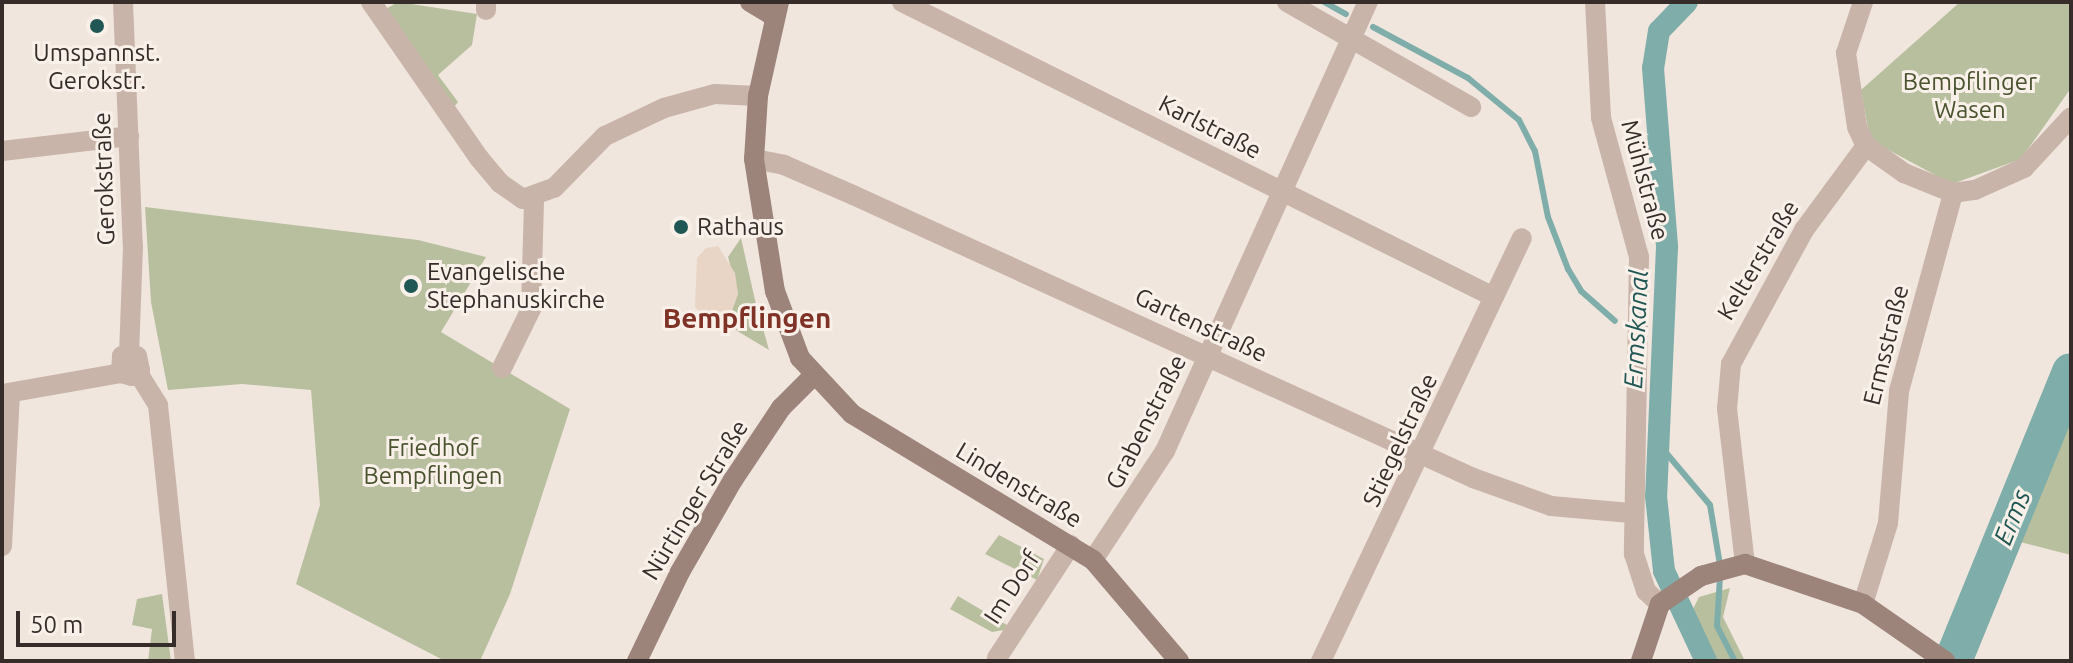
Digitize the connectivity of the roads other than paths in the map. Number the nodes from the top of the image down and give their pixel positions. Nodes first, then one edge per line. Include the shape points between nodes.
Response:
1 (123, 2) edge
2 (371, 2) edge
3 (750, 2) edge
4 (902, 2) edge
5 (1287, 2) edge
6 (1595, 2) edge
7 (1863, 2) edge
8 (1367, 3) edge
9 (777, 9) edge
10 (1355, 40) junction
11 (758, 96) junction
12 (1471, 107) dead end
13 (2071, 117) edge
14 (129, 136) junction
15 (1866, 146) junction
16 (2, 151) edge
17 (754, 159) junction
18 (1285, 193) junction
19 (1953, 193) junction
20 (534, 199) junction
21 (1522, 238) dead end
22 (1494, 297) junction
23 (1209, 357) junction
24 (502, 368) dead end
25 (130, 373) junction
26 (812, 377) junction
27 (6, 394) edge
28 (1421, 456) junction
29 (1631, 513) junction
30 (1071, 545) junction
31 (2, 546) edge
32 (1093, 560) junction
33 (1738, 565) junction
34 (1660, 604) junction
35 (1863, 604) junction
36 (997, 658) dead end
37 (185, 661) edge
38 (637, 661) edge
39 (1179, 661) edge
40 (1321, 661) edge
41 (1641, 661) edge
42 (1945, 661) edge

1 - 14 street, Gerokstraße
2 - 20 street via 484,163 513,194
3 - 9 street
4 - 18 street, Karlstraße
5 - 10 street
6 - 29 street, Mühlstraße via 1601,118 1639,257
7 - 15 street via 1846,53 1857,127
8 - 10 street, Grabenstraße
9 - 11 street, Lindenstraße
10 - 12 street
10 - 18 street, Grabenstraße
11 - 17 street, Lindenstraße
11 - 20 street via 699,96 632,122 605,136 554,188
13 - 19 street via 2024,168 2001,181
14 - 16 street
14 - 25 street, Gerokstraße via 129,354 139,359
15 - 19 street via 1904,173
15 - 33 street, Kelterstraße via 1790,253 1731,364 1727,409
17 - 23 street, Gartenstraße via 784,165 853,195
17 - 26 street, Lindenstraße via 775,291 790,341
18 - 22 street, Karlstraße
18 - 23 street, Grabenstraße
19 - 35 street, Ermsstraße via 1899,391 1888,523
20 - 24 street via 531,309
21 - 22 street, Stiegelstraße
22 - 28 street, Stiegelstraße
23 - 28 street, Gartenstraße
23 - 32 street, Grabenstraße via 1150,479
25 - 27 street
25 - 37 street via 158,405
26 - 30 street, Lindenstraße via 872,427
26 - 38 street, Nürtinger Straße via 781,408 727,491
27 - 31 street
28 - 29 street, Gartenstraße via 1551,506
28 - 40 street, Stiegelstraße
29 - 34 street, Mühlstraße via 1638,573
30 - 32 street, Lindenstraße
30 - 36 street, Im Dorf
32 - 39 street, Lindenstraße
33 - 34 street via 1701,576
33 - 35 street
34 - 41 street
35 - 42 street

